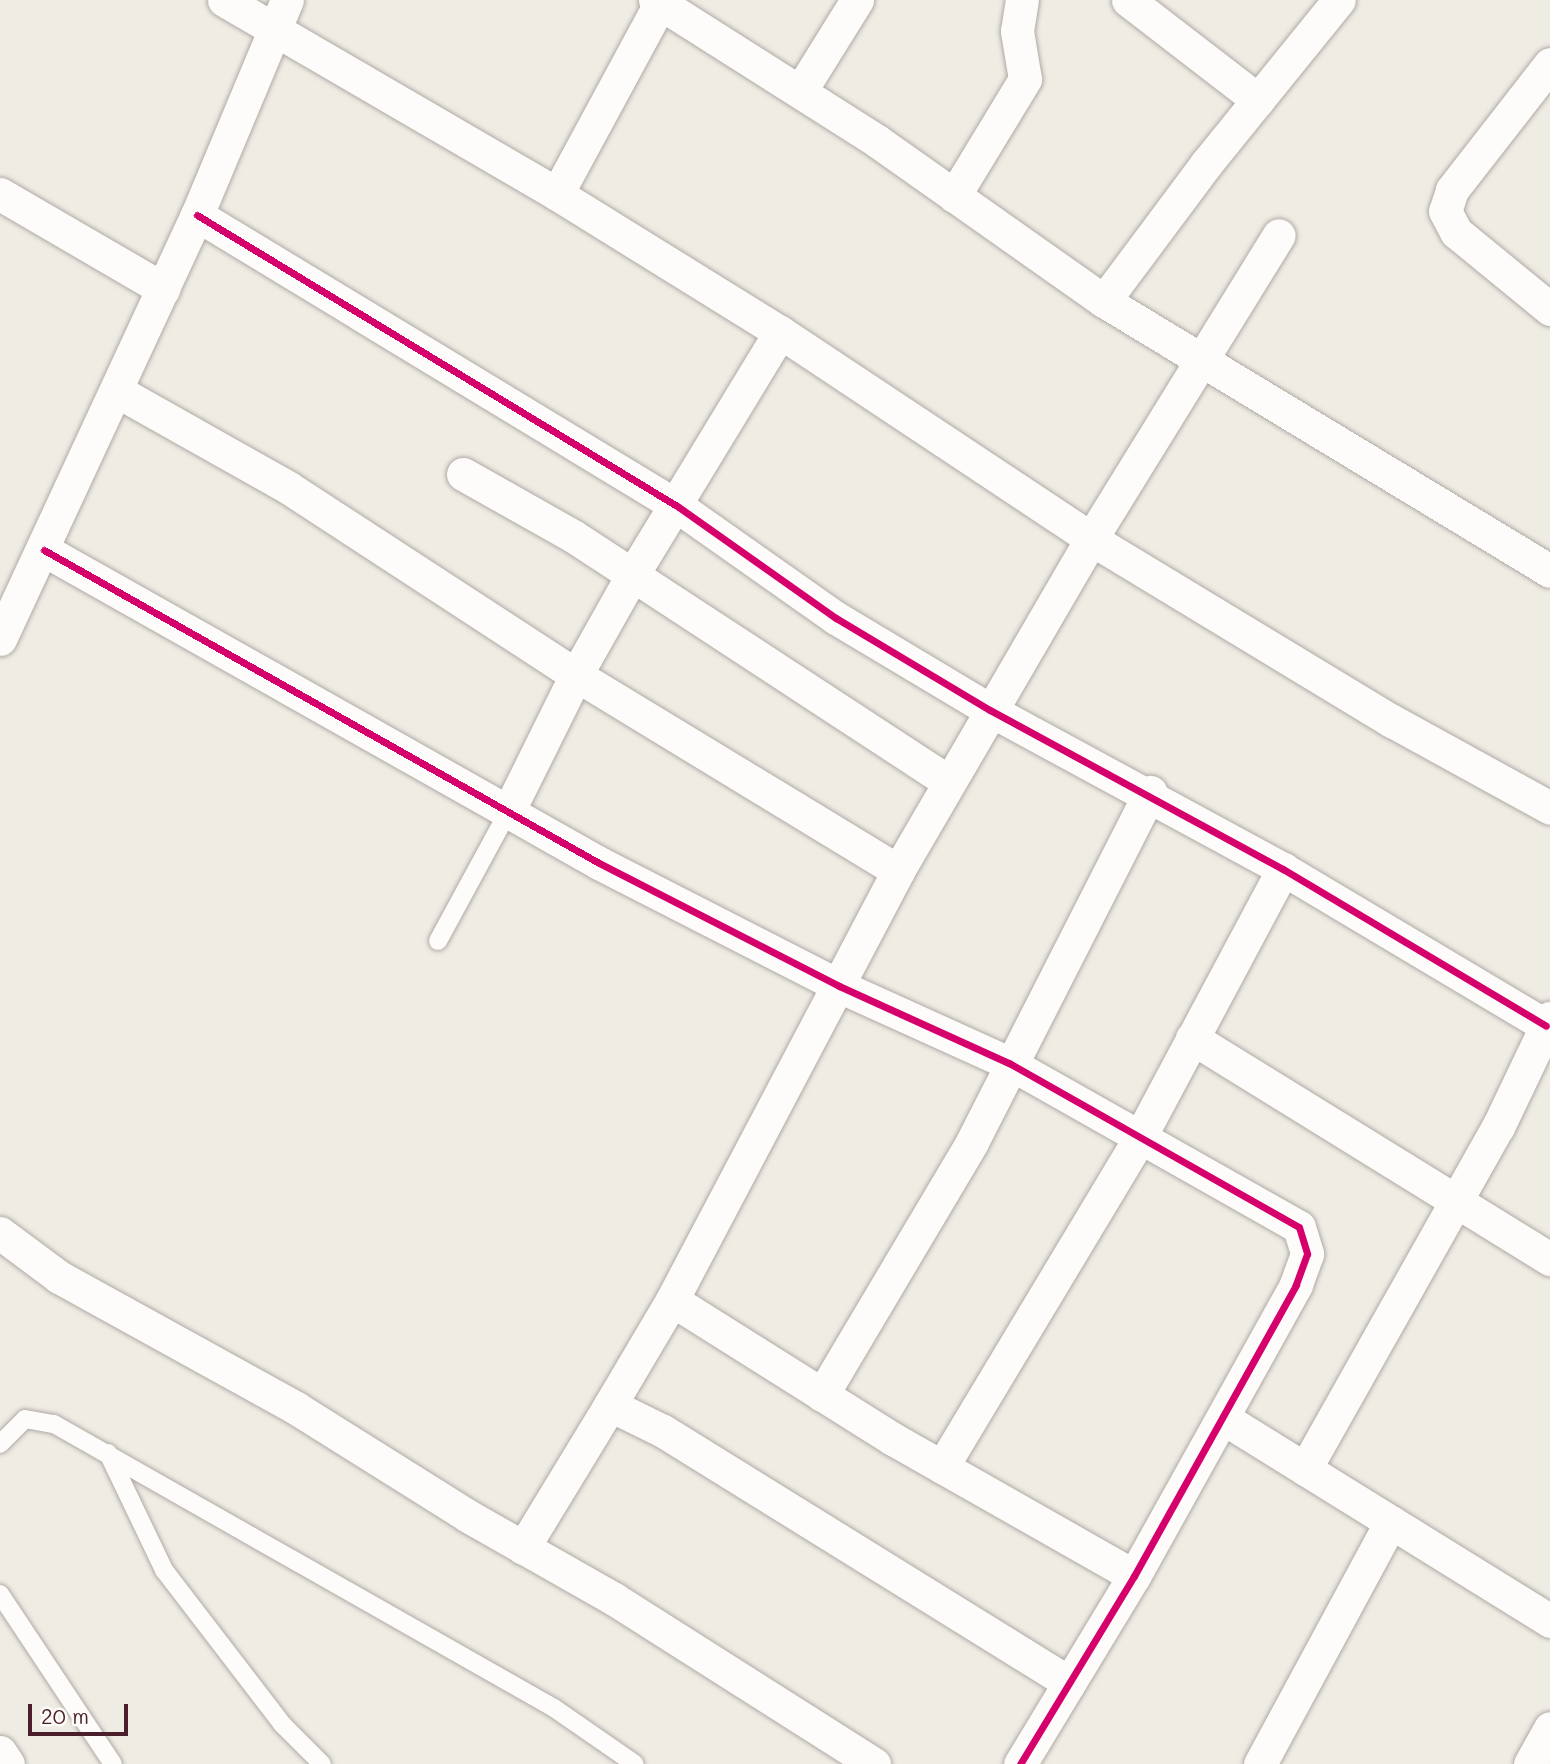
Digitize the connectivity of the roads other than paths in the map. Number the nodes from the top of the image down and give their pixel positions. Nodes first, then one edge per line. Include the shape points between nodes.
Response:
1 (224, 0) edge
2 (858, 0) edge
3 (1023, 0) edge
4 (1128, 0) edge
5 (659, 1) edge
6 (1325, 5) edge
7 (280, 13) edge
8 (1550, 64) edge
9 (801, 90) junction
10 (1258, 100) junction
11 (0, 194) edge
12 (557, 194) junction
13 (954, 196) junction
14 (197, 215) junction
15 (1279, 234) dead end
16 (163, 289) junction
17 (1104, 301) junction
18 (1550, 310) edge
19 (780, 332) junction
20 (1201, 360) junction
21 (117, 391) junction
22 (463, 474) dead end
23 (677, 506) junction
24 (1091, 539) junction
25 (44, 550) junction
26 (1550, 571) edge
27 (633, 574) junction
28 (0, 639) edge
29 (576, 675) junction
30 (990, 710) junction
31 (949, 782) junction
32 (1150, 792) junction
33 (1550, 808) edge
34 (508, 812) junction
35 (1283, 869) junction
36 (898, 871) junction
37 (439, 942) dead end
38 (839, 986) junction
39 (1548, 1022) edge
40 (1192, 1038) junction
41 (1009, 1063) junction
42 (1140, 1137) junction
43 (1455, 1203) junction
44 (0, 1233) edge
45 (1550, 1259) edge
46 (672, 1300) junction
47 (822, 1395) junction
48 (610, 1405) junction
49 (1223, 1418) junction
50 (0, 1444) edge
51 (108, 1453) junction
52 (942, 1466) junction
53 (1305, 1469) junction
54 (1391, 1522) junction
55 (523, 1548) junction
56 (1134, 1576) junction
57 (0, 1594) edge
58 (1550, 1621) edge
59 (1069, 1683) junction
60 (1550, 1728) edge
61 (0, 1752) edge
62 (8, 1764) edge
63 (113, 1764) edge
64 (322, 1764) edge
65 (635, 1764) edge
66 (874, 1764) edge
67 (1020, 1764) edge
68 (1260, 1764) edge
69 (1530, 1764) edge

1 - 7 street
2 - 9 street
3 - 13 street via 1017,31 1025,79
4 - 10 street
5 - 9 street
5 - 12 street
6 - 10 street
7 - 12 street
7 - 14 street
8 - 18 street via 1452,190 1445,211 1456,232
9 - 13 street
10 - 17 street
11 - 16 street
12 - 19 street
13 - 17 street
14 - 16 street
14 - 23 street
15 - 20 street
16 - 21 street
17 - 20 street
19 - 23 street
19 - 24 street
20 - 24 street
20 - 26 street
21 - 25 street
21 - 29 street via 289,488
22 - 27 street
23 - 27 street
23 - 30 street via 836,618
24 - 30 street
24 - 33 street via 1392,721
25 - 28 street
25 - 34 street
27 - 29 street
27 - 31 street
29 - 34 street
29 - 36 street
30 - 31 street
30 - 32 street
31 - 36 street
32 - 35 street
32 - 41 street
34 - 37 lane
34 - 38 street
35 - 39 street
35 - 40 street
36 - 38 street
38 - 41 street
38 - 46 street
39 - 43 street
40 - 42 street
40 - 43 street
41 - 42 street
41 - 47 street via 946,1189
42 - 49 street via 1289,1219 1304,1235 1304,1266
42 - 52 street
43 - 45 street
43 - 53 street
44 - 55 street via 59,1277 296,1408
46 - 47 street
46 - 48 street
47 - 52 street
48 - 55 street
48 - 59 street via 663,1432
49 - 53 street
49 - 56 street
50 - 51 lane via 20,1422 35,1418
51 - 64 lane via 164,1570 283,1725
51 - 65 lane via 554,1708
52 - 56 street
53 - 54 street
54 - 58 street
54 - 68 street
55 - 66 street via 614,1599
56 - 59 street
57 - 63 lane
59 - 67 street
60 - 69 street
61 - 62 street

